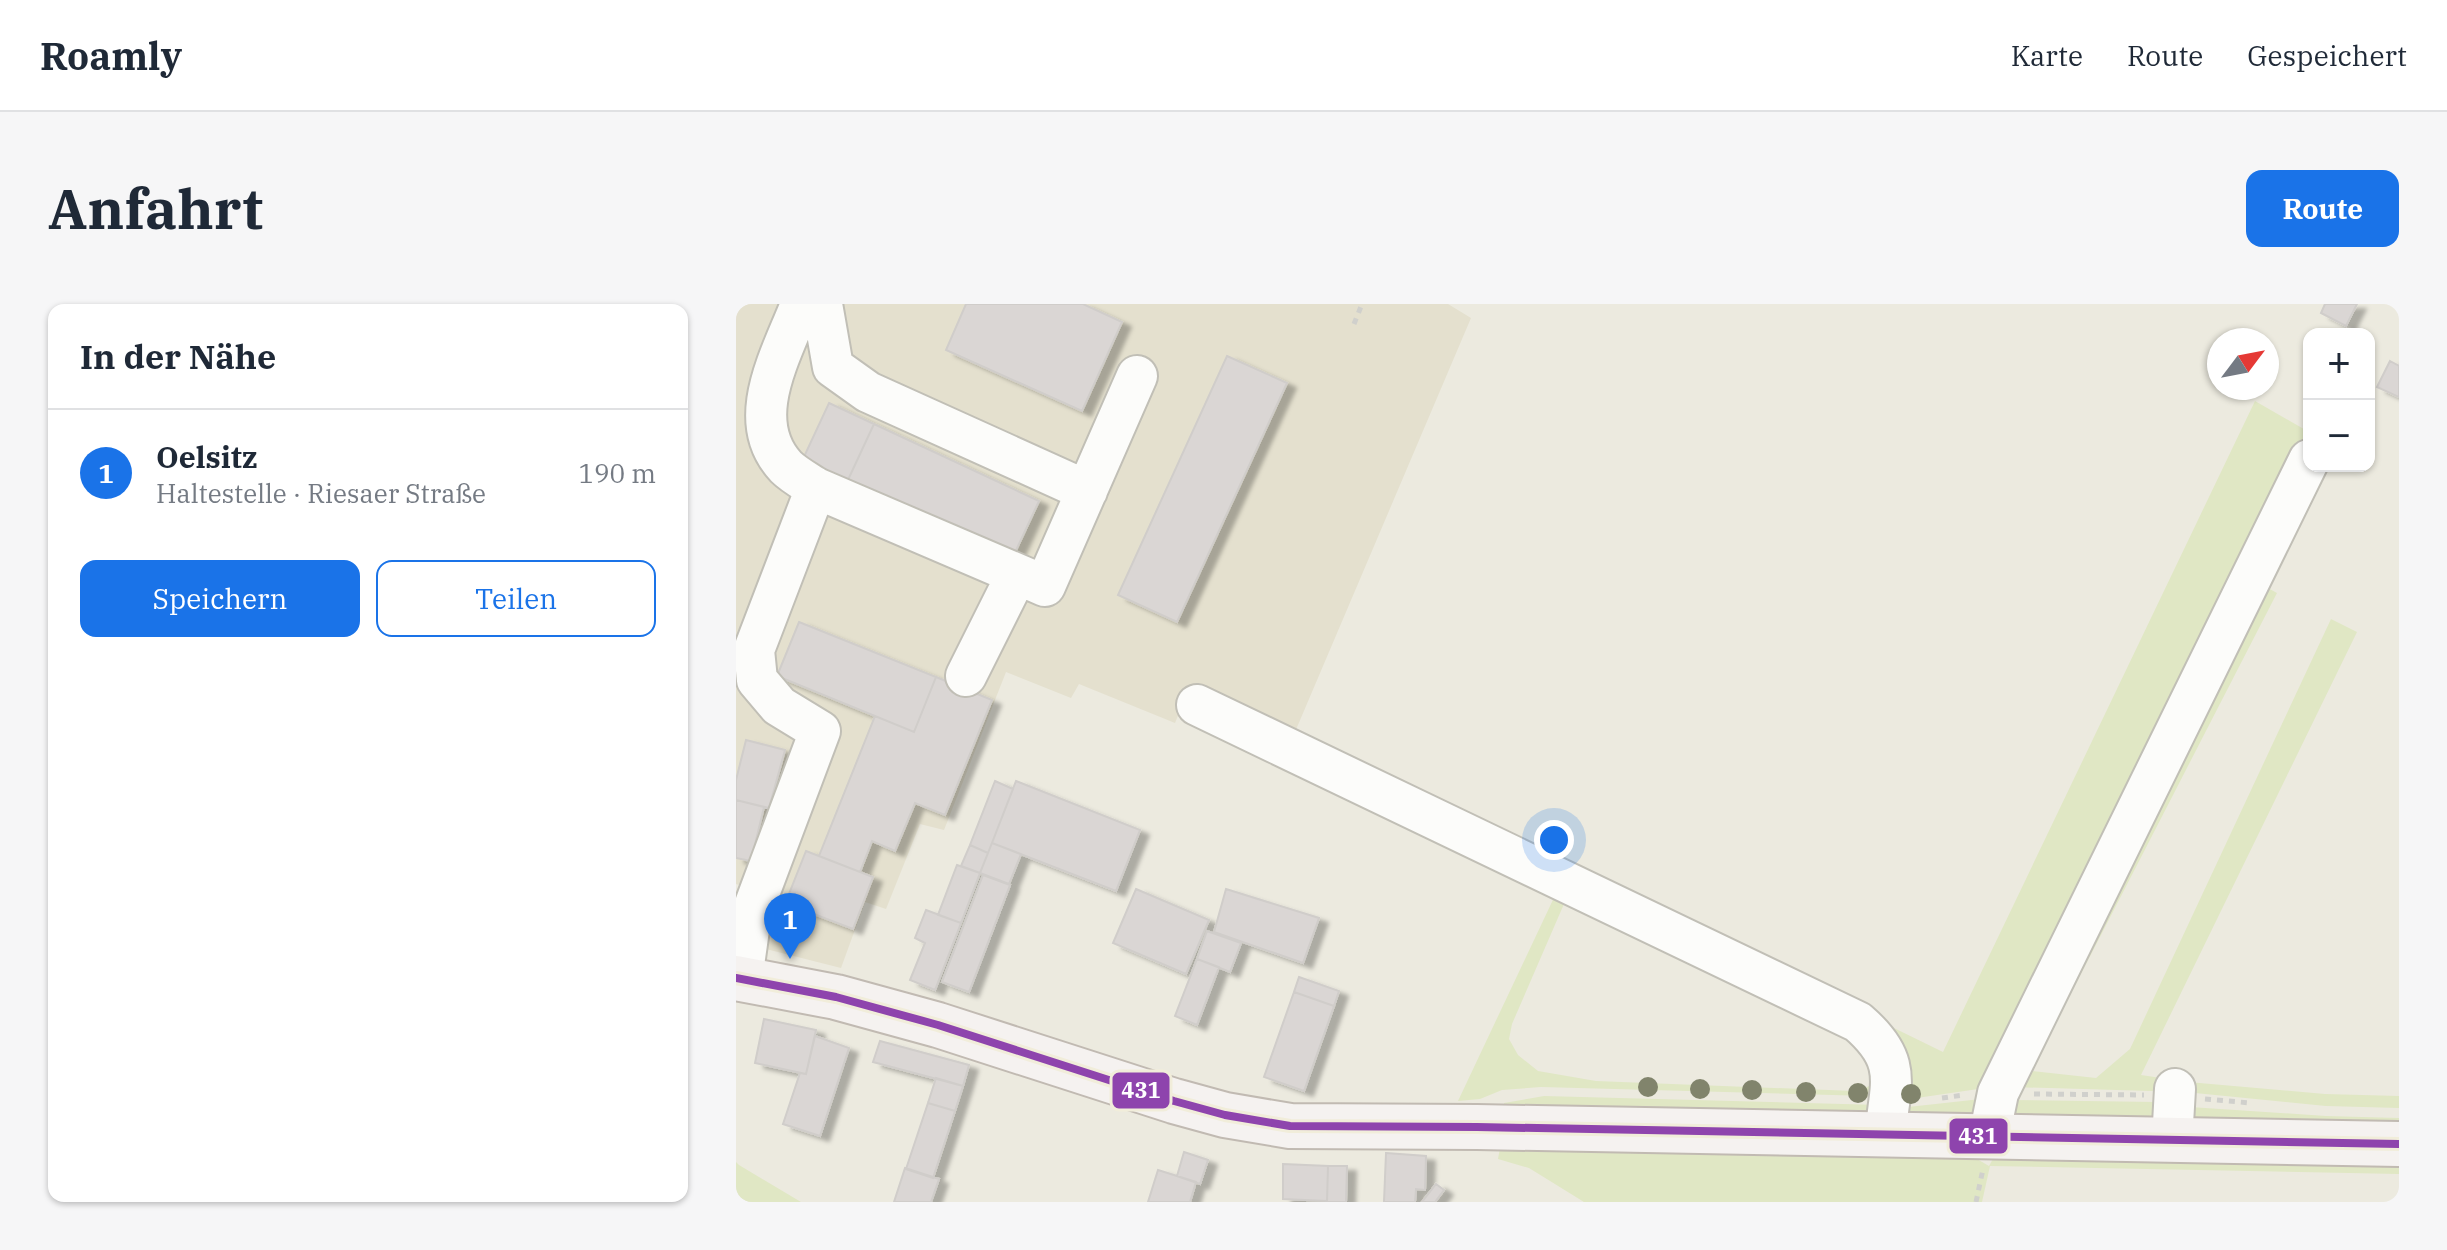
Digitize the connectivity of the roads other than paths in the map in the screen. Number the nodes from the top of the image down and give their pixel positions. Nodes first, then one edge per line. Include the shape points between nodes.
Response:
1 (801, 304) edge
2 (822, 304) edge
3 (1137, 376) dead end
4 (2303, 472) edge
5 (816, 488) junction
6 (1087, 491) junction
7 (1017, 574) junction
8 (966, 676) dead end
9 (1197, 705) dead end
10 (739, 978) edge
11 (2175, 1089) dead end
12 (1885, 1136) junction
13 (1989, 1137) junction
14 (2172, 1141) junction
15 (2399, 1144) edge

1 - 5 lane via 765,401 767,439 786,467
2 - 6 lane via 833,367 868,392
3 - 6 lane
4 - 13 lane via 1998,1093
5 - 7 lane
5 - 10 lane via 754,650 757,680 779,706 820,731 751,915
6 - 7 lane via 1045,586
7 - 8 lane
9 - 12 lane via 1858,1022 1889,1058
10 - 12 main road via 836,997 1236,1118 1290,1126
11 - 14 lane
12 - 13 main road
13 - 14 main road
14 - 15 main road

